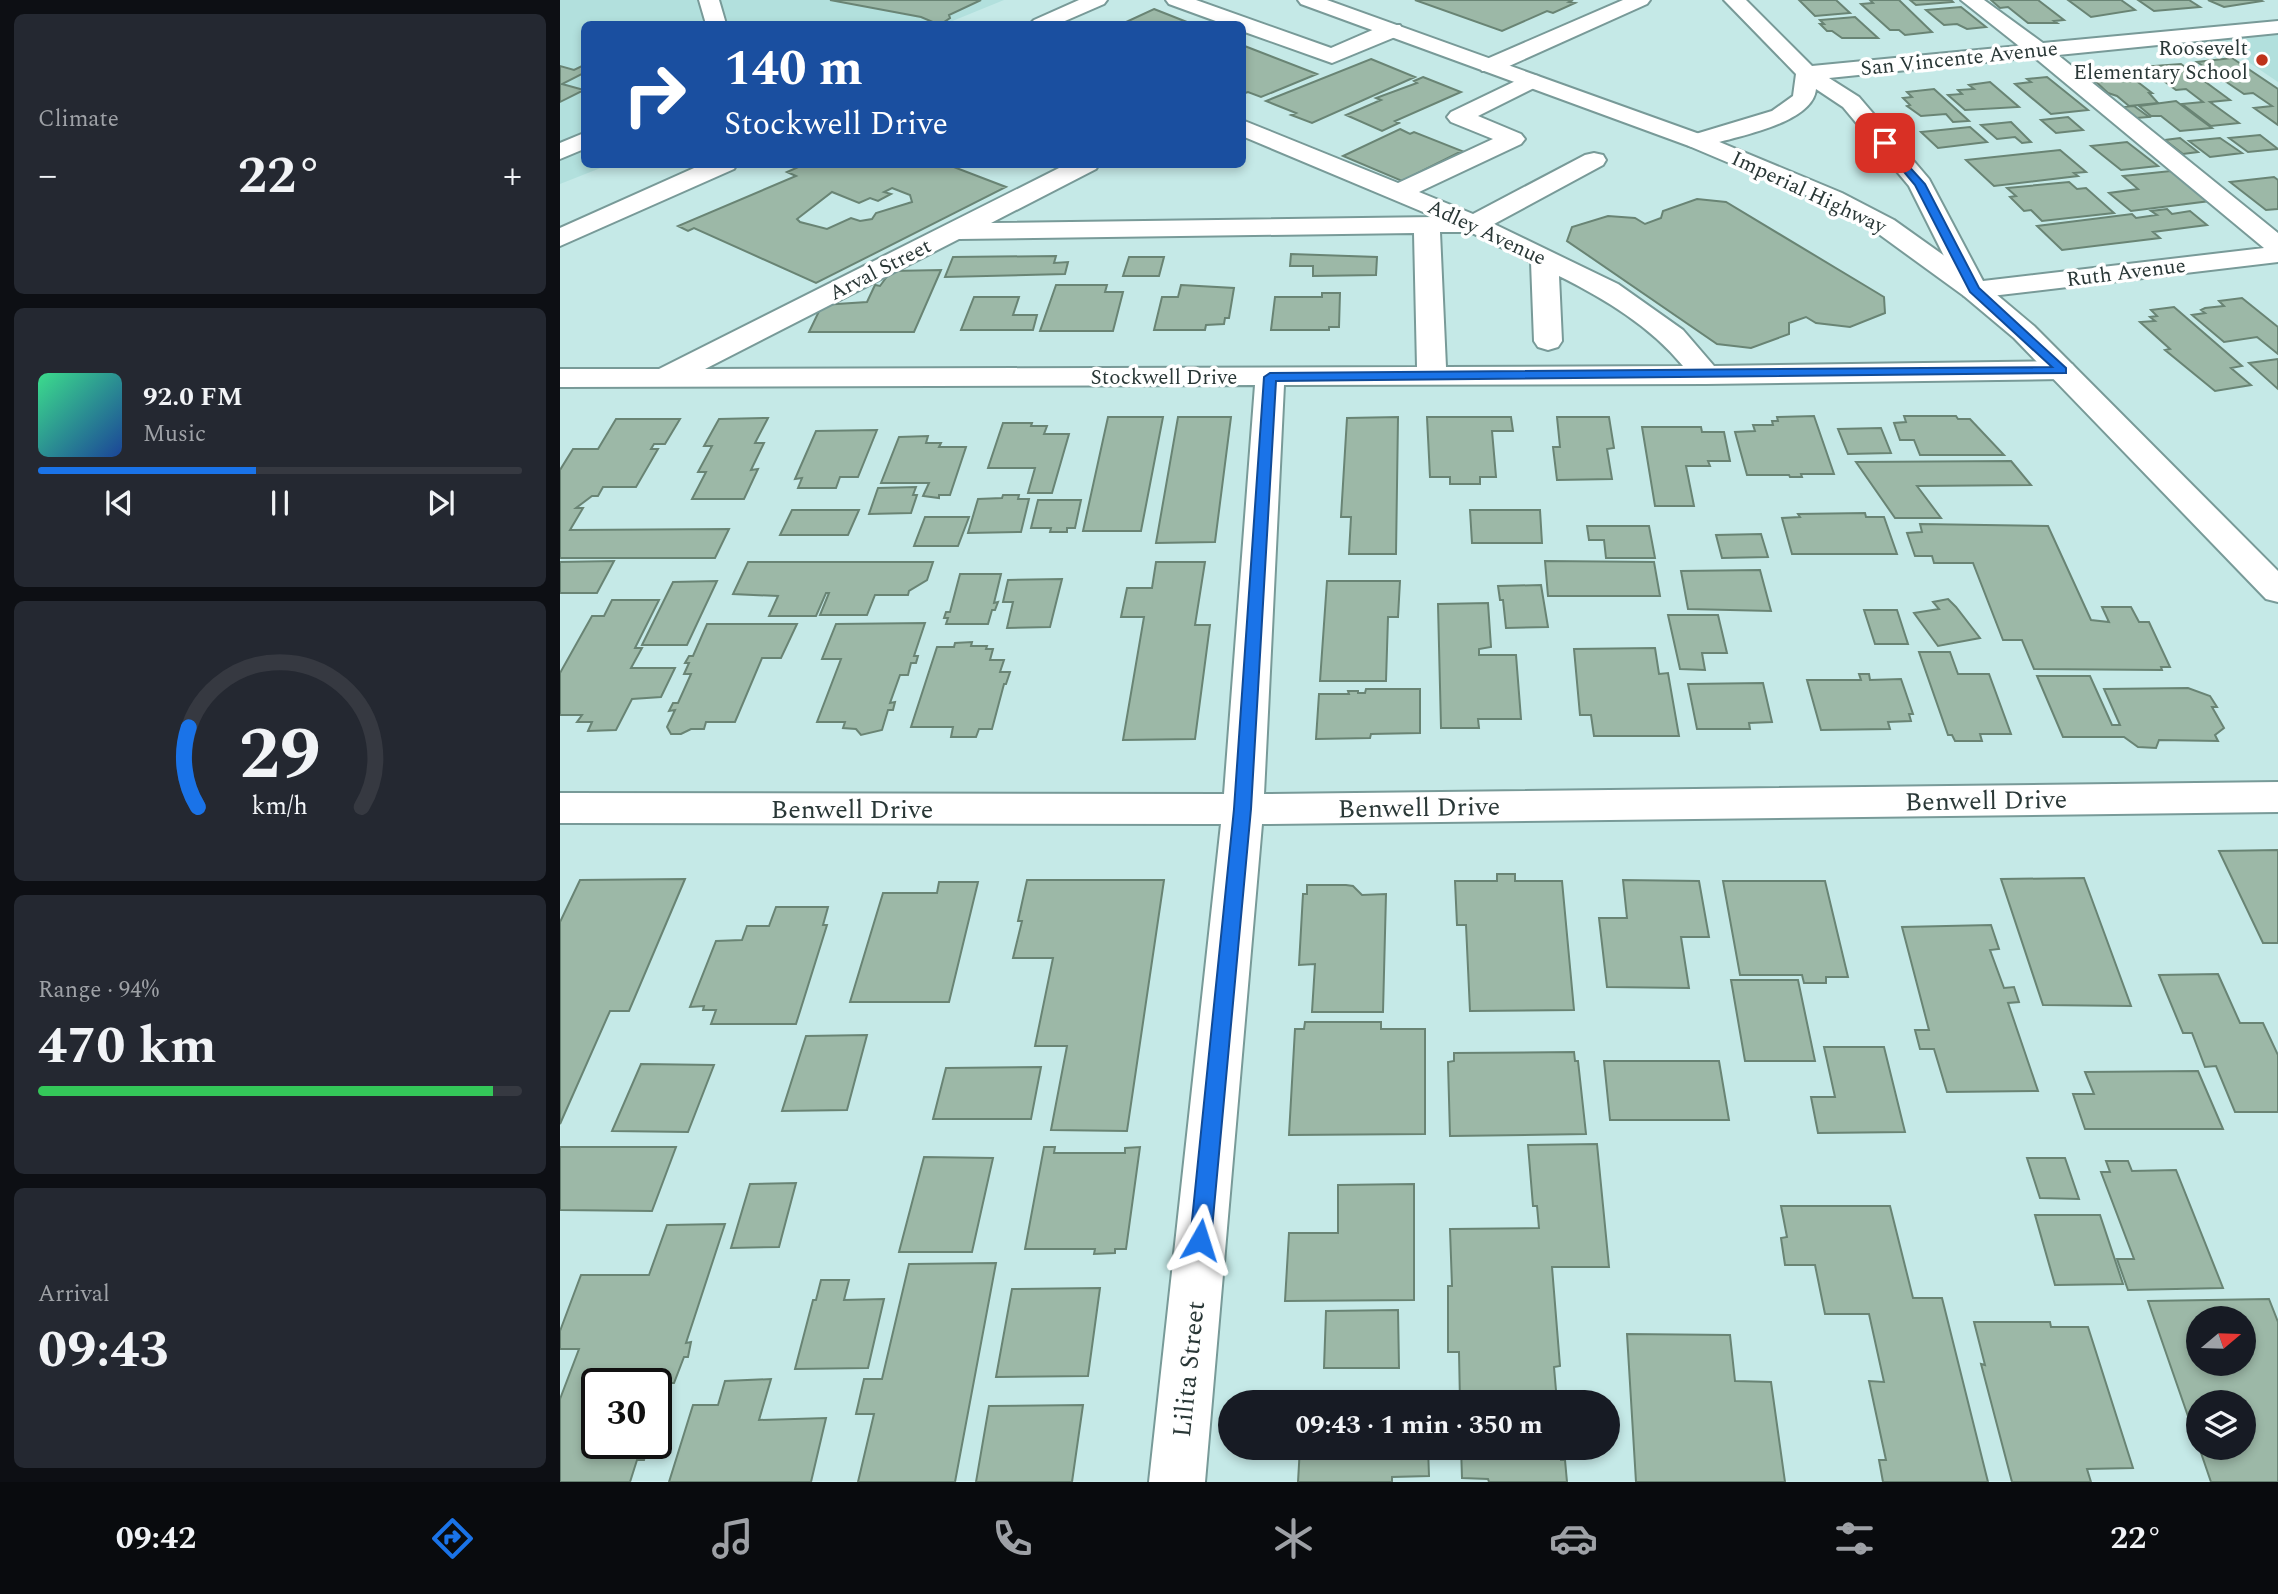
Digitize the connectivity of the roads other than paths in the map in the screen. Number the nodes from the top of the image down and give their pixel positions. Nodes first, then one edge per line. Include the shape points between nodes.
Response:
1 (709, 0) edge
2 (1097, 0) edge
3 (1177, 0) edge
4 (1640, 0) edge
5 (1734, 0) edge
6 (1971, 0) edge
7 (1313, 1) edge
8 (715, 21) edge
9 (1048, 21) edge
10 (1236, 21) edge
11 (1246, 24) edge
12 (2278, 27) edge
13 (1392, 30) junction
14 (2038, 50) junction
15 (1490, 66) junction
16 (1807, 73) junction
17 (1531, 81) junction
18 (1246, 129) edge
19 (1697, 141) junction
20 (581, 142) edge
21 (560, 152) edge
22 (1594, 160) dead end
23 (716, 168) edge
24 (1076, 170) edge
25 (1399, 192) junction
26 (1474, 224) junction
27 (1427, 225) junction
28 (955, 231) junction
29 (560, 238) edge
30 (2278, 246) edge
31 (2278, 254) edge
32 (1544, 257) junction
33 (1975, 290) junction
34 (1548, 341) dead end
35 (2062, 370) junction
36 (1706, 375) junction
37 (1432, 376) junction
38 (1270, 377) junction
39 (560, 378) edge
40 (664, 378) junction
41 (2278, 592) edge
42 (2278, 797) edge
43 (560, 808) edge
44 (1243, 809) junction
45 (1177, 1482) edge

1 - 8 street
2 - 9 street
3 - 10 street
4 - 15 street
5 - 16 street
6 - 14 street
7 - 13 street, Imperial Highway
11 - 13 street via 1332,55
12 - 14 street, San Vincente Avenue
13 - 15 street, Imperial Highway
14 - 16 street, San Vincente Avenue
14 - 30 street
15 - 17 street, Imperial Highway
16 - 19 street via 1804,99 1780,116
16 - 33 street via 1851,102 1920,184
17 - 19 street, Imperial Highway
17 - 25 street via 1459,117 1513,138
18 - 25 street, Adley Avenue
19 - 33 street, Imperial Highway via 1833,198 1885,226
20 - 21 street
22 - 26 street
23 - 29 street
24 - 28 street, Arval Street
25 - 26 street, Adley Avenue
26 - 27 street
26 - 32 street, Adley Avenue
27 - 28 street
27 - 37 street
28 - 40 street, Arval Street
31 - 33 street, Ruth Avenue
32 - 34 street
32 - 36 street, Adley Avenue via 1608,290 1673,336
33 - 35 street, Imperial Highway
35 - 36 street, Stockwell Drive
35 - 41 street, Imperial Highway
36 - 37 street, Stockwell Drive
37 - 38 street, Stockwell Drive
38 - 40 street, Stockwell Drive
38 - 44 street, Lilita Street
39 - 40 street, Stockwell Drive
42 - 44 street, Benwell Drive
43 - 44 street, Benwell Drive
44 - 45 street, Lilita Street

